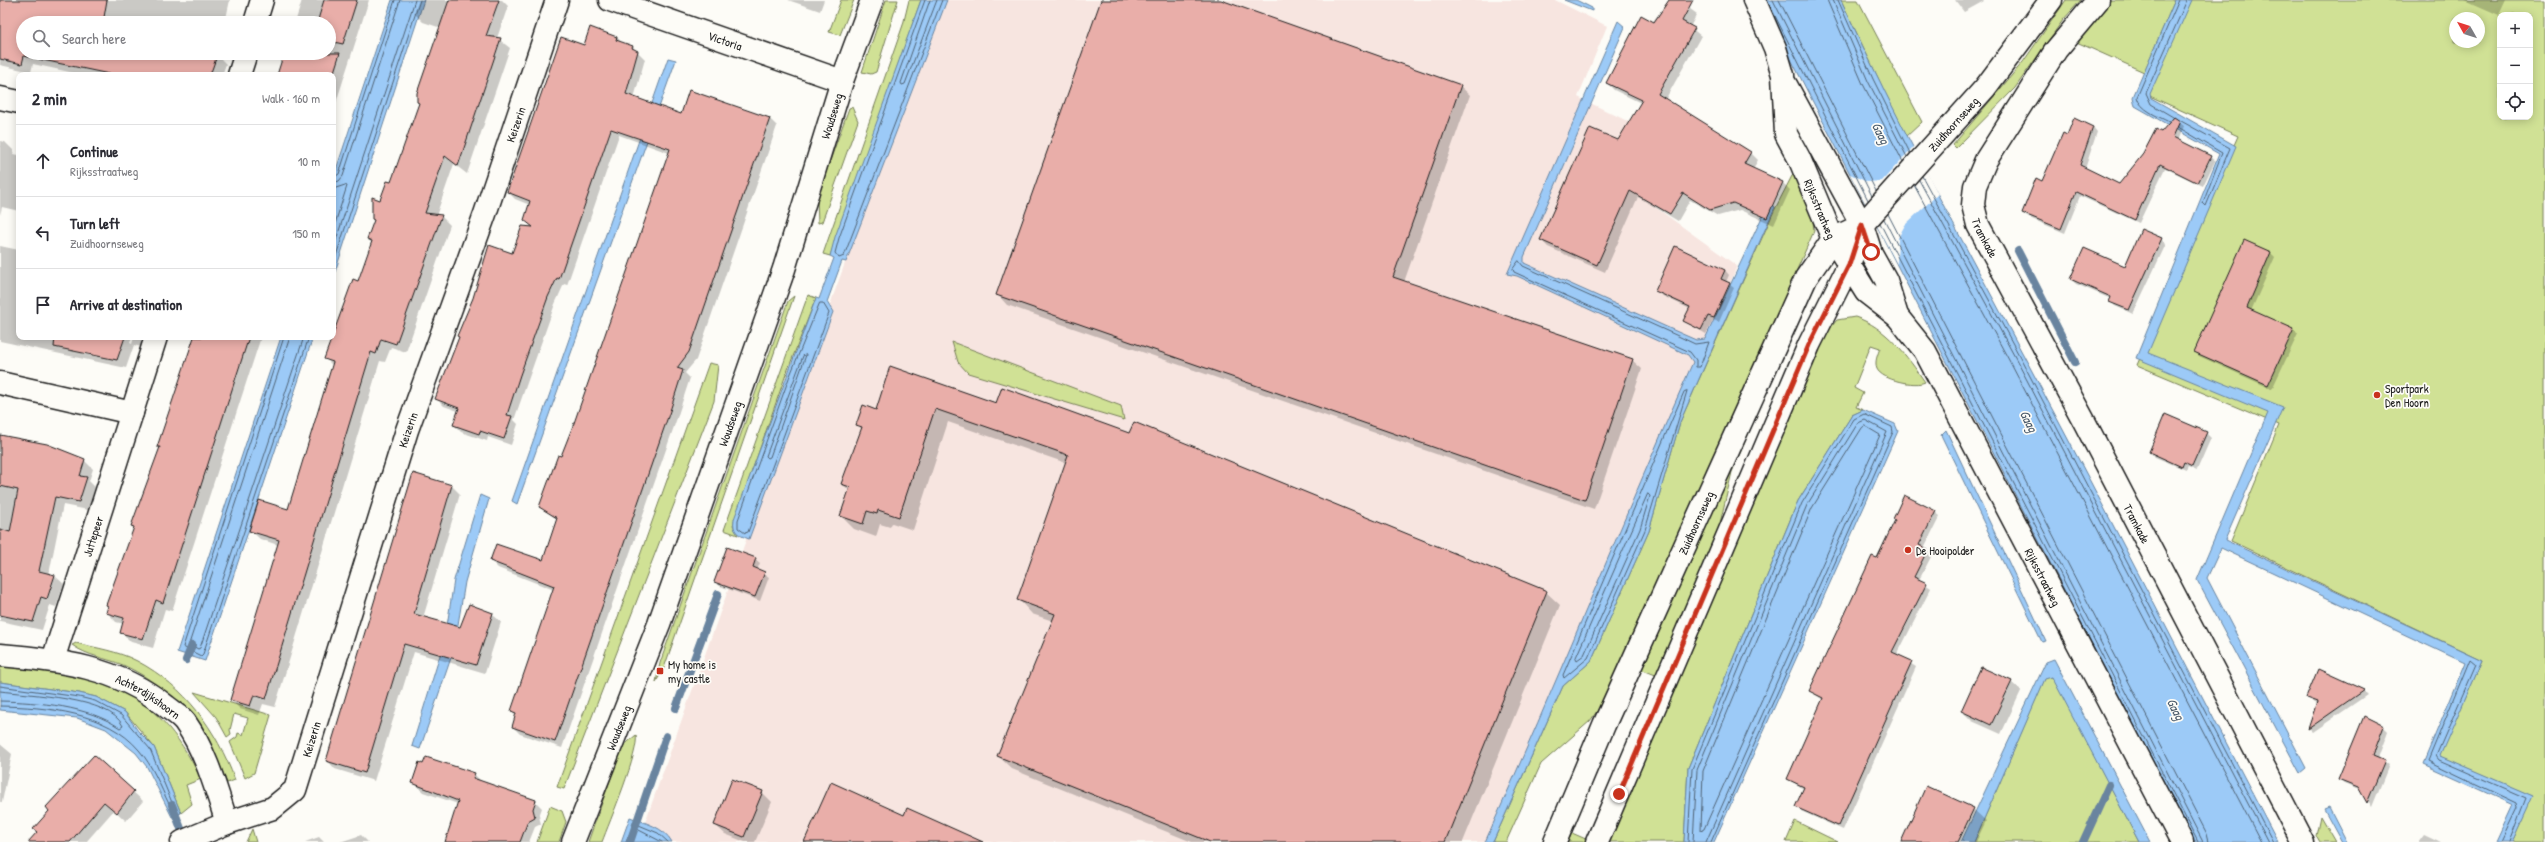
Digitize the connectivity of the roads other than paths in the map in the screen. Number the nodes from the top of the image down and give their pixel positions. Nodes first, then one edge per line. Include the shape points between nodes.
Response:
1 (262, 0) edge
2 (556, 0) edge
3 (610, 0) edge
4 (872, 0) edge
5 (1754, 0) edge
6 (2051, 0) edge
7 (2098, 0) edge
8 (2040, 8) edge
9 (257, 16) edge
10 (244, 60) edge
11 (240, 72) edge
12 (1783, 80) junction
13 (842, 81) junction
14 (0, 98) edge
15 (16, 101) edge
16 (1866, 219) junction
17 (1833, 240) junction
18 (1849, 265) junction
19 (1897, 316) junction
20 (155, 340) edge
21 (0, 383) edge
22 (132, 413) junction
23 (0, 654) edge
24 (53, 660) junction
25 (217, 827) junction
26 (182, 842) edge
27 (573, 842) edge
28 (1555, 842) edge
29 (1598, 842) edge
30 (2182, 842) edge
31 (2303, 842) edge

1 - 9 street
2 - 25 street, Keizerin via 485,214 407,430 295,790 273,808
3 - 13 street, Victoria
4 - 13 street, Woudseweg
5 - 12 street, Rijksstraatweg via 1776,48
6 - 8 street, Zuidhoornseweg
7 - 31 street, Tramkade via 2056,50 1986,160 1975,186 1973,205 1978,224 2084,421
8 - 16 street, Zuidhoornseweg via 1985,88
10 - 11 street
12 - 16 street, Rijksstraatweg
12 - 17 street, Rijksstraatweg via 1786,134 1805,170
13 - 27 street, Woudseweg via 771,306 656,631
14 - 15 street
16 - 17 street, Zuidhoornseweg
16 - 18 street, Zuidhoornseweg
16 - 19 street, Rijksstraatweg via 1871,252 1886,280
17 - 18 street, Rijksstraatweg
17 - 28 street, Zuidhoornseweg via 1806,278 1604,725
18 - 19 street, Rijksstraatweg via 1866,292
18 - 29 street, Zuidhoornseweg via 1809,345
19 - 30 street, Rijksstraatweg via 1925,351
20 - 22 street, Juttepeer
21 - 22 street
22 - 24 street, Juttepeer
23 - 24 street, Achterdijkshoorn
24 - 25 street, Achterdijkshoorn via 114,675 155,698 184,721 207,763
25 - 26 street, Keizerin

